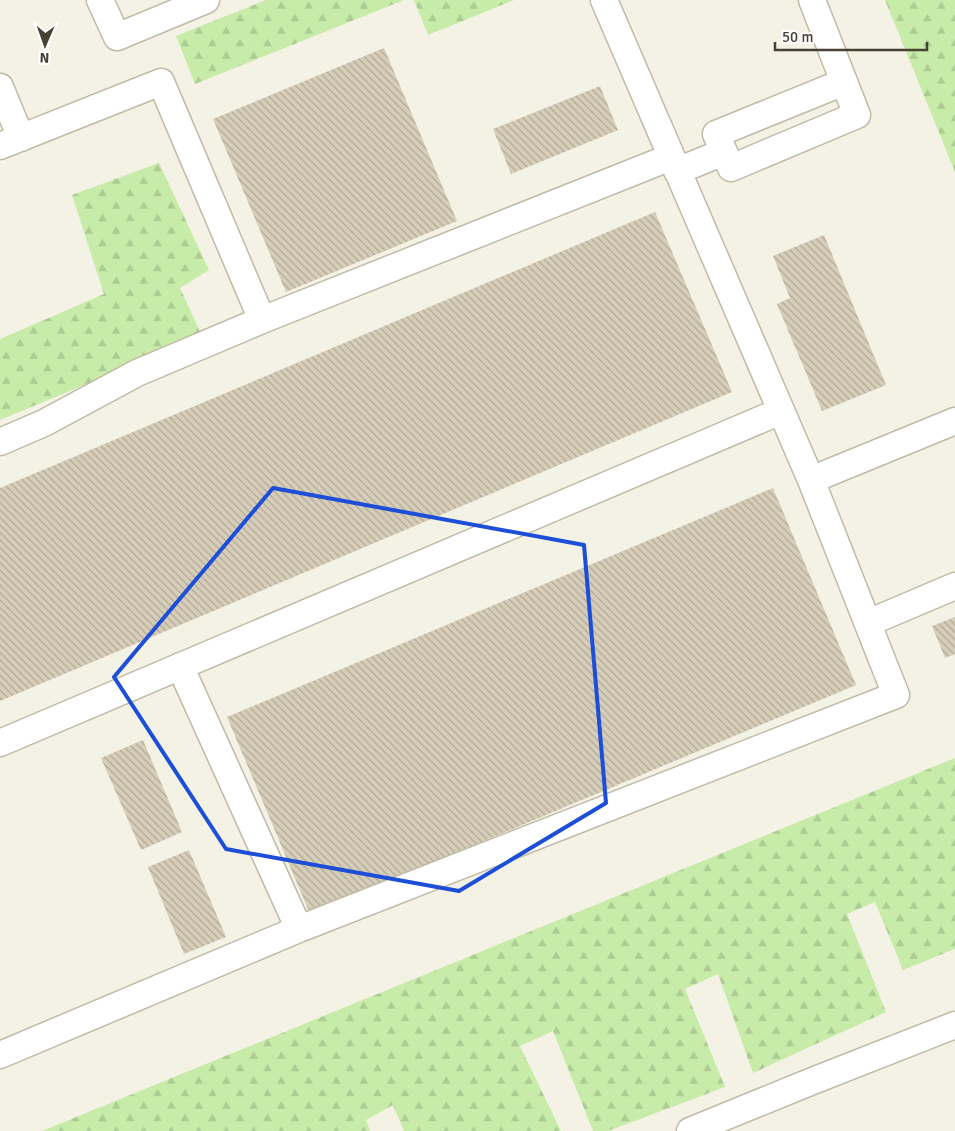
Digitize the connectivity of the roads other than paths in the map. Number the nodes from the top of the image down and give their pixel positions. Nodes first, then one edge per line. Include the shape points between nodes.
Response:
1 (100, 0) edge
2 (206, 0) edge
3 (604, 0) edge
4 (812, 0) edge
5 (844, 82) junction
6 (0, 87) edge
7 (10, 142) edge
8 (724, 152) junction
9 (674, 164) junction
10 (262, 320) junction
11 (781, 411) junction
12 (955, 421) edge
13 (0, 442) edge
14 (811, 480) junction
15 (955, 586) edge
16 (868, 623) junction
17 (180, 666) junction
18 (0, 743) edge
19 (299, 929) junction
20 (955, 1025) edge
21 (0, 1055) edge
22 (690, 1131) edge

1 - 2 lane via 117,38
3 - 9 lane
4 - 5 lane
5 - 8 lane via 716,134
5 - 8 lane via 856,115 731,168
6 - 7 lane
7 - 10 lane via 161,82
8 - 9 lane
9 - 10 lane
9 - 11 lane
10 - 13 lane via 136,373 44,423
11 - 14 lane
11 - 17 lane
12 - 14 lane
14 - 16 lane
15 - 16 lane
16 - 19 lane via 896,695
17 - 18 lane
17 - 19 lane
19 - 21 lane
20 - 22 lane

